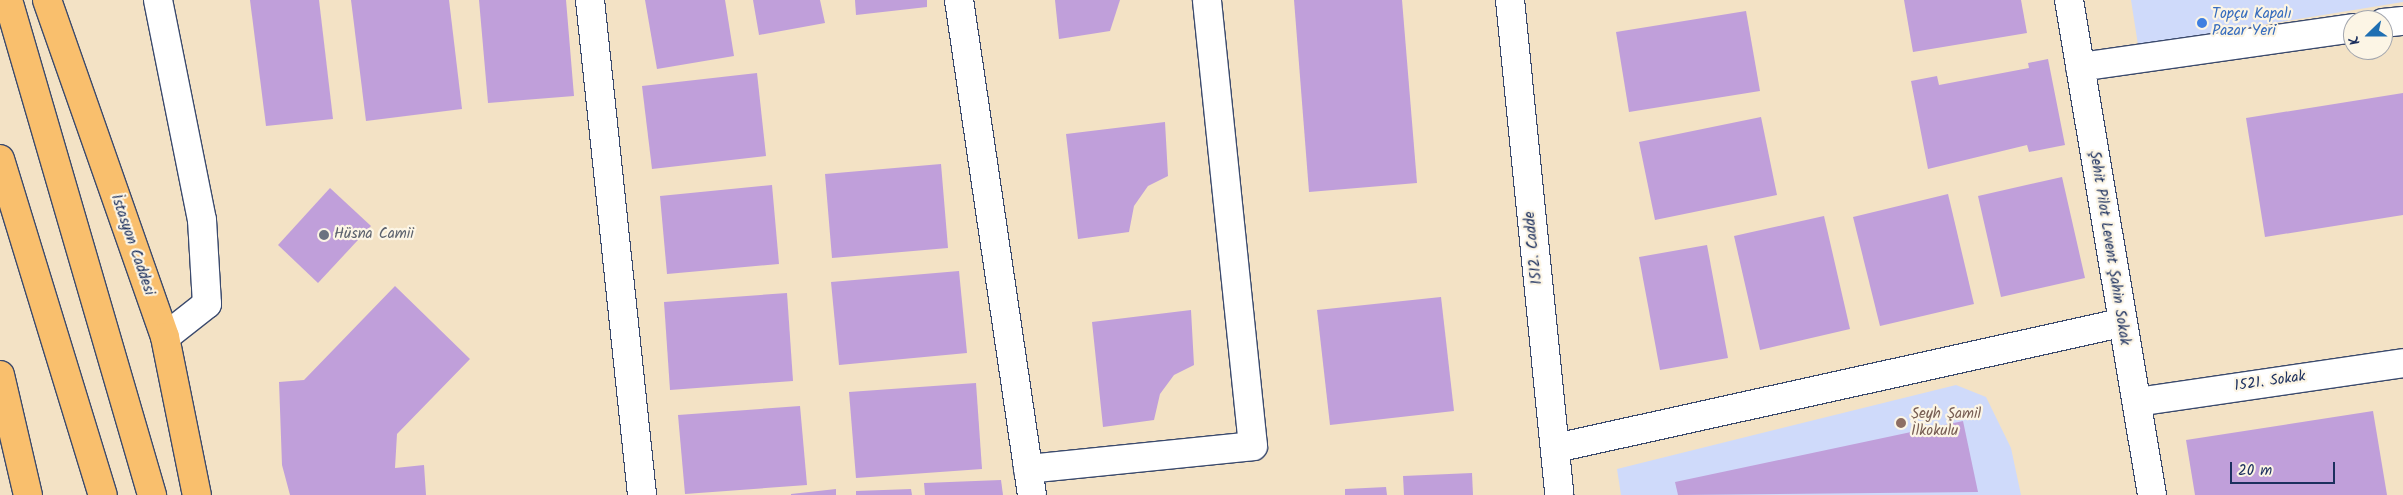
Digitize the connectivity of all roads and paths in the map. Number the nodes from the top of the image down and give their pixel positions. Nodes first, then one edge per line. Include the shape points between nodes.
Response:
1 (8, 0) edge
2 (47, 0) edge
3 (158, 0) edge
4 (590, 0) edge
5 (959, 0) edge
6 (1207, 0) edge
7 (1510, 0) edge
8 (2069, 0) edge
9 (2343, 29) edge
10 (2080, 67) junction
11 (0, 160) edge
12 (2121, 323) junction
13 (165, 337) junction
14 (2403, 363) edge
15 (0, 375) edge
16 (2137, 402) junction
17 (1556, 448) junction
18 (1030, 482) edge
19 (28, 495) edge
20 (104, 495) edge
21 (152, 495) edge
22 (197, 495) edge
23 (642, 495) edge
24 (1560, 495) edge
25 (2152, 495) edge

1 - 21 main road
2 - 13 main road, İstasyon Caddesi
3 - 13 street via 202,220 207,304
4 - 23 street
5 - 18 street
6 - 18 street via 1253,446
7 - 17 street, 1512. Cadde
8 - 10 street, Şehit Pilot Levent Şahin Sokak
9 - 10 street
10 - 12 street, Şehit Pilot Levent Şahin Sokak
11 - 20 main road
12 - 16 street, Şehit Pilot Levent Şahin Sokak
12 - 17 street
13 - 22 main road, İstasyon Caddesi
14 - 16 street, 1521. Sokak
15 - 19 main road
16 - 25 street, Şehit Pilot Levent Şahin Sokak
17 - 24 street, 1512. Cadde

